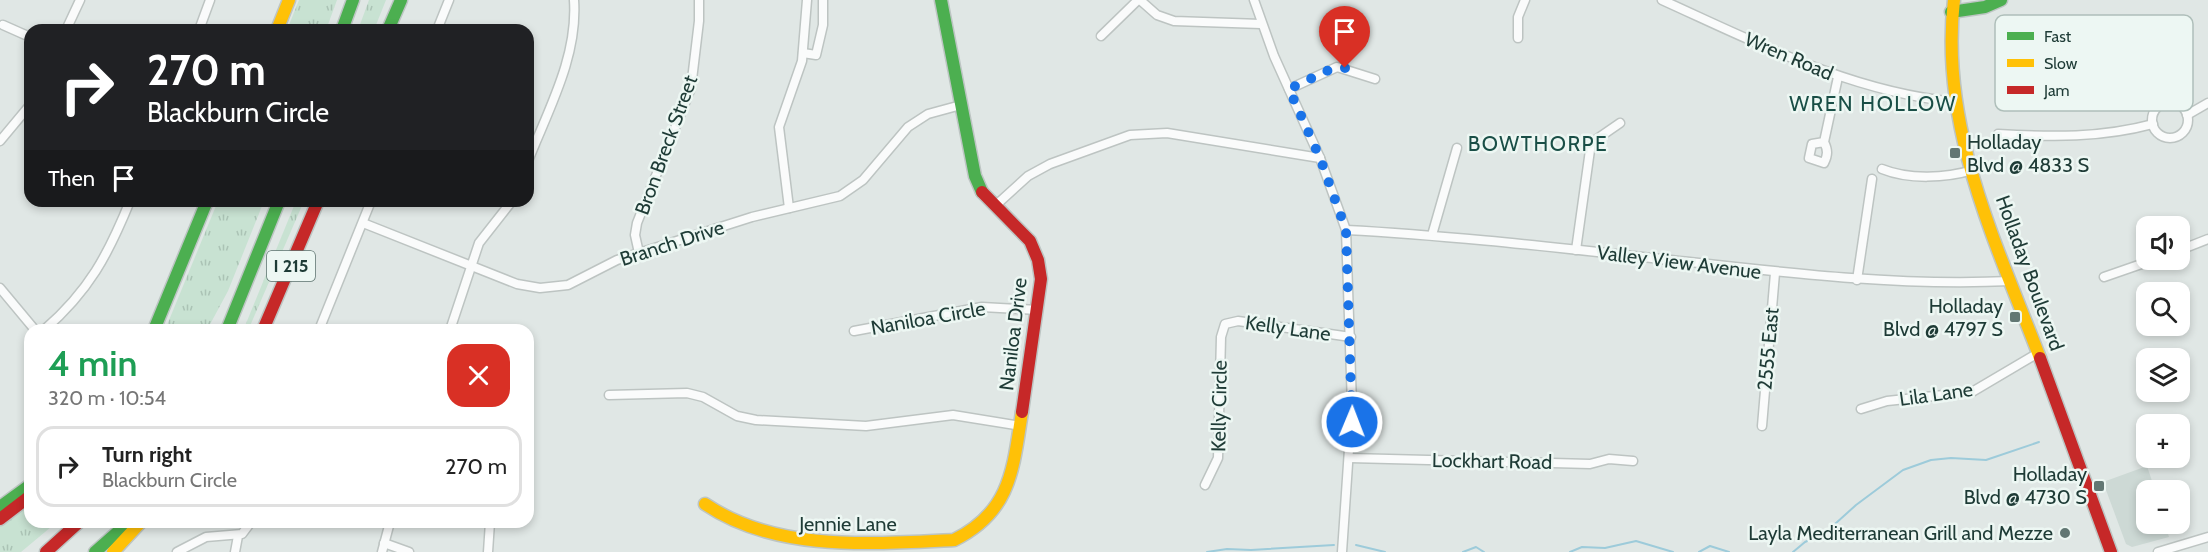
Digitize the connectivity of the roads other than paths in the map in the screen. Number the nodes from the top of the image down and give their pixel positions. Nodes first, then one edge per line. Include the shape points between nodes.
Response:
1 (80, 0) edge
2 (210, 0) edge
3 (289, 0) edge
4 (353, 0) edge
5 (400, 0) edge
6 (449, 0) edge
7 (574, 0) edge
8 (699, 0) edge
9 (807, 0) edge
10 (823, 0) edge
11 (941, 0) edge
12 (1139, 0) edge
13 (1254, 0) edge
14 (1525, 0) edge
15 (1662, 0) edge
16 (2001, 0) edge
17 (1953, 6) edge
18 (69, 24) edge
19 (200, 24) edge
20 (279, 24) edge
21 (344, 24) edge
22 (390, 24) edge
23 (439, 24) edge
24 (1261, 24) junction
25 (3, 25) dead end
26 (24, 34) edge
27 (1101, 36) dead end
28 (1518, 38) dead end
29 (802, 57) junction
30 (1838, 77) junction
31 (1375, 79) dead end
32 (1289, 89) junction
33 (1956, 102) junction
34 (2208, 103) edge
35 (961, 105) junction
36 (2155, 111) edge
37 (2184, 111) edge
38 (24, 112) edge
39 (2187, 115) junction
40 (1620, 123) dead end
41 (2152, 124) junction
42 (1998, 134) dead end
43 (0, 141) edge
44 (1824, 142) dead end
45 (534, 145) edge
46 (1457, 148) dead end
47 (1320, 158) junction
48 (1882, 169) dead end
49 (1973, 170) junction
50 (1872, 178) dead end
51 (995, 206) junction
52 (127, 207) edge
53 (205, 207) edge
54 (277, 207) edge
55 (315, 207) edge
56 (369, 207) edge
57 (507, 207) edge
58 (789, 208) junction
59 (363, 223) junction
60 (1346, 230) junction
61 (1432, 235) junction
62 (2208, 239) edge
63 (2190, 246) edge
64 (1576, 250) junction
65 (639, 253) junction
66 (471, 265) junction
67 (2136, 266) edge
68 (1775, 273) junction
69 (2104, 278) dead end
70 (1857, 280) junction
71 (2012, 281) junction
72 (0, 288) edge
73 (1038, 310) junction
74 (30, 324) edge
75 (50, 324) edge
76 (156, 324) edge
77 (230, 324) edge
78 (266, 324) edge
79 (321, 324) edge
80 (452, 324) edge
81 (1225, 324) joint
82 (854, 331) dead end
83 (1351, 337) junction
84 (2038, 353) junction
85 (609, 395) dead end
86 (1861, 409) dead end
87 (1021, 426) junction
88 (1762, 426) dead end
89 (1350, 458) junction
90 (1633, 461) dead end
91 (1205, 485) dead end
92 (24, 489) edge
93 (24, 501) edge
94 (705, 504) dead end
95 (0, 507) edge
96 (0, 519) edge
97 (72, 528) edge
98 (122, 528) edge
99 (135, 528) edge
100 (247, 528) edge
101 (388, 528) edge
102 (490, 528) edge
103 (238, 536) junction
104 (964, 536) joint
105 (2208, 537) edge
106 (383, 548) edge
107 (46, 552) edge
108 (95, 552) edge
109 (113, 552) edge
110 (177, 552) edge
111 (235, 552) edge
112 (409, 552) edge
113 (488, 552) edge
114 (1342, 552) edge
115 (2111, 552) edge
116 (2158, 552) edge

1 - 18 street
2 - 19 street
3 - 20 main road
4 - 21 main road
5 - 22 main road
6 - 23 street
7 - 45 street via 571,49
8 - 65 street, Bron Breck Street via 692,81 638,223 635,235
9 - 29 street
10 - 29 street via 823,25 816,55
11 - 35 main road, Naniloa Drive
12 - 24 street via 1157,15 1174,21
12 - 27 street
13 - 24 street
14 - 28 street via 1518,17
15 - 30 street, Wren Road
16 - 17 main road via 1985,7
17 - 33 main road, Holladay Boulevard via 1949,46
24 - 32 street
25 - 26 street
29 - 58 street via 779,127
30 - 33 street, Wren Road via 1893,92
30 - 44 street
31 - 32 street via 1337,67
32 - 47 street
33 - 49 main road, Holladay Boulevard
34 - 39 street
35 - 51 main road, Naniloa Drive via 975,176 984,195
35 - 58 street, Branch Drive via 928,114 913,123 863,180 846,193
36 - 41 street
37 - 39 street
38 - 43 street
39 - 41 street via 2185,129 2174,137 2161,135
40 - 64 street via 1591,142
41 - 42 street via 2077,137
46 - 61 street
47 - 51 street via 1167,133 1130,135 1050,164 1028,176
47 - 60 street
48 - 49 street via 1946,177
49 - 71 main road, Holladay Boulevard
50 - 70 street
51 - 73 main road, Naniloa Drive via 1020,228 1035,250 1041,279
52 - 75 street via 93,278
53 - 76 main road
54 - 77 main road, I 215
55 - 78 main road, I 215
56 - 59 street
57 - 66 street via 485,234
58 - 65 street, Branch Drive
59 - 66 street, Branch Drive
59 - 79 street
60 - 61 street, Valley View Avenue
60 - 83 street
61 - 64 street, Valley View Avenue
62 - 63 street
64 - 68 street, Valley View Avenue
65 - 66 street, Branch Drive via 554,288 525,286
66 - 80 street
67 - 69 street
68 - 70 street, Valley View Avenue
68 - 88 street, 2555 East
70 - 71 street, Valley View Avenue
71 - 84 main road, Holladay Boulevard
72 - 74 street
73 - 82 street, Naniloa Circle via 982,307
73 - 87 main road, Naniloa Drive
81 - 83 street, Kelly Lane via 1238,321
81 - 91 street, Kelly Circle via 1221,337 1218,458
83 - 89 street
84 - 86 street, Lila Lane via 1972,392 1887,401
84 - 115 main road, Holladay Boulevard
85 - 87 street via 687,393 703,397 737,416 756,420 866,426 953,415
87 - 104 main road, Naniloa Drive via 1013,472 1004,495 990,515
89 - 90 street, Lockhart Road via 1590,464 1609,459
89 - 114 street
92 - 95 main road
93 - 96 main road
94 - 104 main road, Jennie Lane via 722,518 759,534 810,547 949,541
97 - 107 main road
98 - 108 main road
99 - 109 main road
100 - 103 street
101 - 106 street
102 - 113 street
103 - 110 street via 206,537
103 - 111 street
105 - 116 street
106 - 112 street

